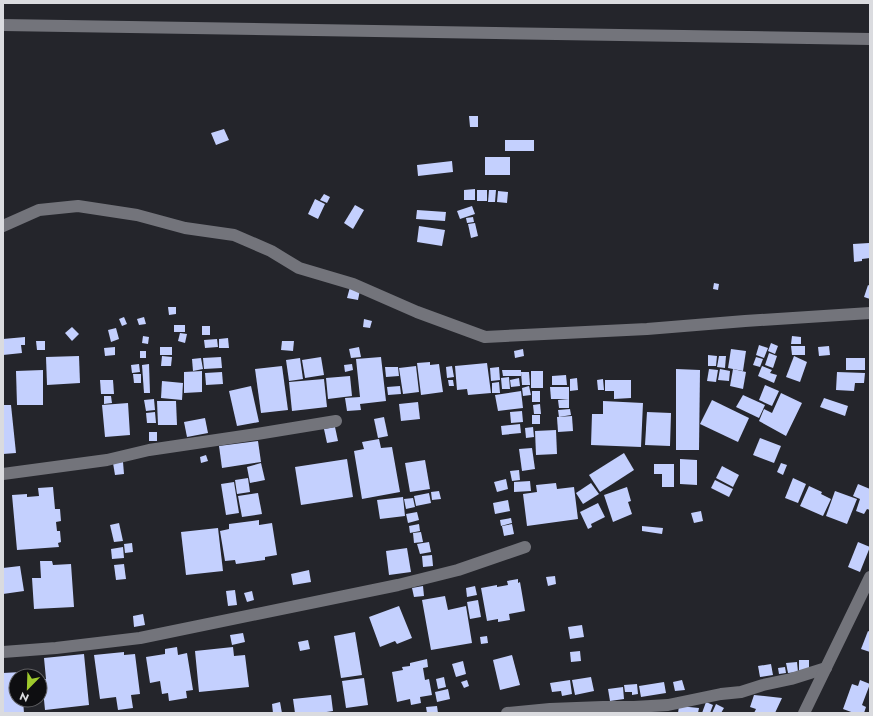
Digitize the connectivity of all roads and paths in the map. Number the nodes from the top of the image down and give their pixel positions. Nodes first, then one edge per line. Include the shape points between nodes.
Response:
1 (3, 25) edge
2 (870, 39) edge
3 (3, 226) edge
4 (870, 313) edge
5 (336, 421) dead end
6 (3, 474) edge
7 (525, 548) dead end
8 (870, 577) edge
9 (3, 652) edge
10 (826, 668) junction
11 (507, 713) edge
12 (804, 713) edge

1 - 2 street
3 - 4 street via 39,210 78,206 137,215 185,228 234,236 270,251 299,268 353,284 417,312 485,337 646,329
5 - 6 street via 149,450 107,460
7 - 9 street via 458,570 398,585 140,638
8 - 10 street
10 - 11 street via 741,692 668,705
10 - 12 street

